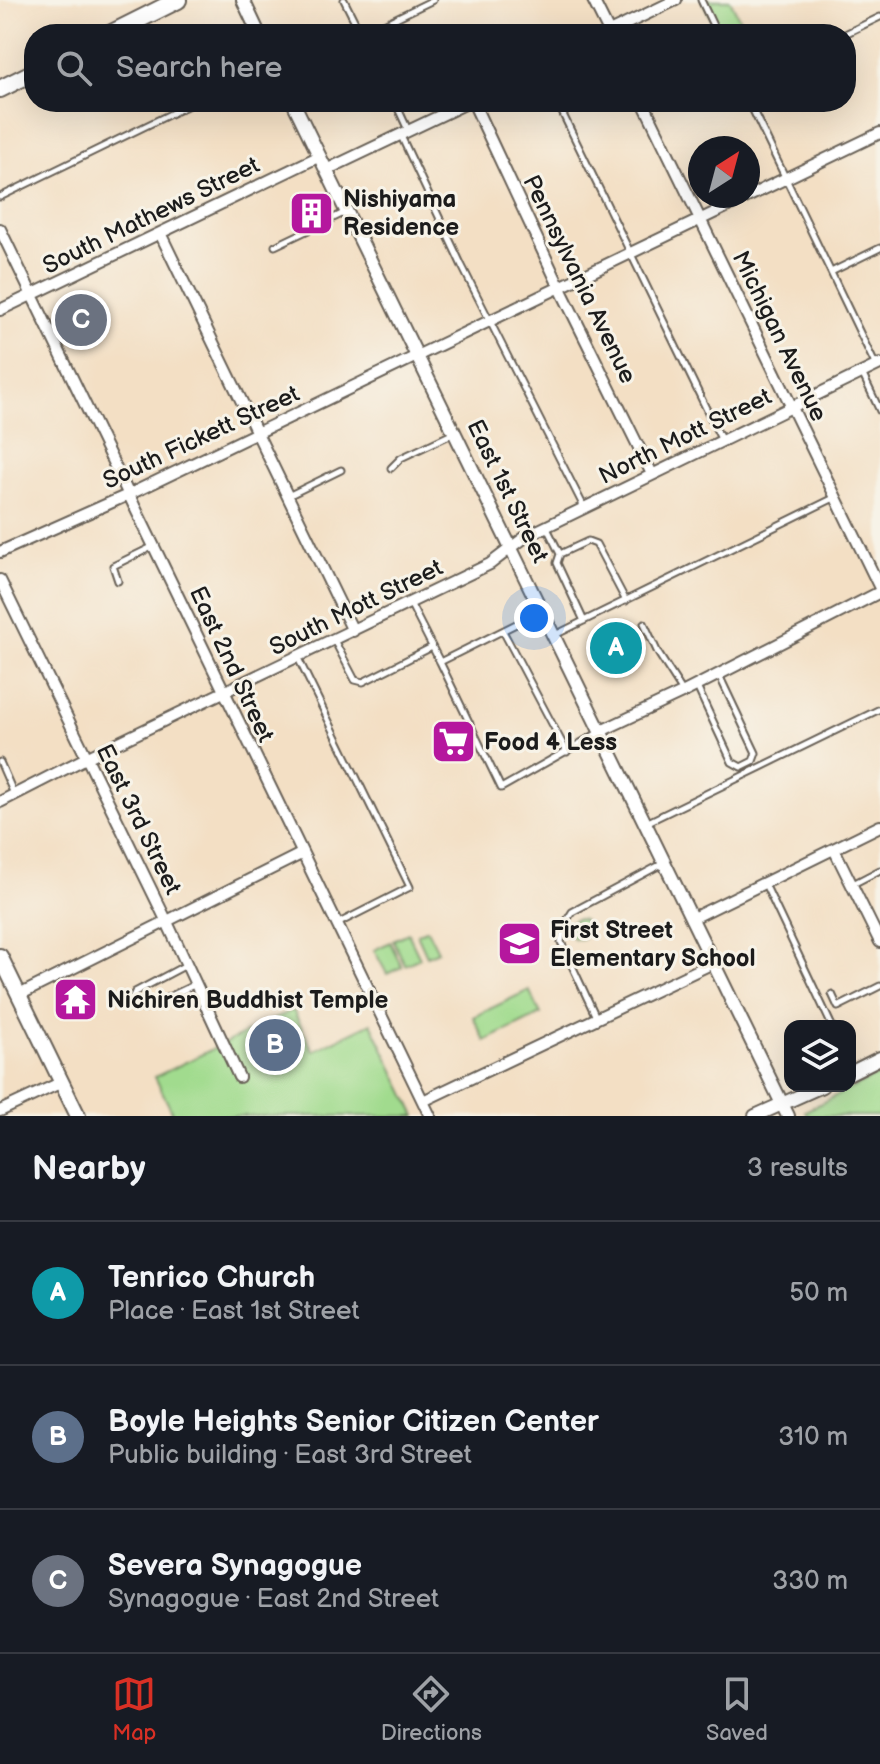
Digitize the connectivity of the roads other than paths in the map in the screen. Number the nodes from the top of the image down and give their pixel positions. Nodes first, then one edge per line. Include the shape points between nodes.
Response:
1 (178, 0) edge
2 (243, 0) edge
3 (344, 0) edge
4 (433, 0) edge
5 (593, 0) edge
6 (676, 0) edge
7 (701, 0) edge
8 (880, 17) edge
9 (130, 24) edge
10 (254, 24) edge
11 (357, 24) edge
12 (383, 24) edge
13 (604, 24) edge
14 (627, 24) edge
15 (712, 24) edge
16 (856, 29) edge
17 (24, 77) edge
18 (0, 89) edge
19 (174, 112) edge
20 (298, 112) edge
21 (398, 112) edge
22 (450, 112) edge
23 (476, 112) edge
24 (562, 112) edge
25 (648, 112) edge
26 (754, 112) edge
27 (405, 133) junction
28 (880, 133) edge
29 (320, 156) junction
30 (326, 170) junction
31 (785, 178) junction
32 (0, 197) edge
33 (347, 211) junction
34 (701, 219) junction
35 (0, 229) edge
36 (160, 233) junction
37 (275, 246) dead end
38 (880, 248) edge
39 (630, 253) junction
40 (831, 272) junction
41 (560, 288) junction
42 (32, 294) junction
43 (0, 310) edge
44 (492, 321) junction
45 (418, 356) junction
46 (878, 365) edge
47 (862, 373) junction
48 (793, 406) junction
49 (880, 411) edge
50 (455, 432) junction
51 (256, 433) junction
52 (722, 440) junction
53 (391, 468) dead end
54 (341, 470) dead end
55 (652, 474) junction
56 (130, 494) junction
57 (287, 496) junction
58 (836, 497) junction
59 (585, 507) junction
60 (546, 526) junction
61 (154, 546) junction
62 (512, 549) junction
63 (0, 552) edge
64 (560, 554) junction
65 (0, 580) edge
66 (118, 581) dead end
67 (880, 590) edge
68 (626, 601) junction
69 (410, 603) junction
70 (542, 611) junction
71 (584, 621) junction
72 (644, 623) dead end
73 (353, 631) junction
74 (503, 631) junction
75 (554, 636) junction
76 (334, 640) junction
77 (432, 647) junction
78 (298, 658) junction
79 (440, 662) junction
80 (719, 675) junction
81 (697, 686) junction
82 (684, 692) junction
83 (224, 694) junction
84 (880, 709) edge
85 (601, 731) junction
86 (567, 752) junction
87 (86, 758) junction
88 (0, 762) edge
89 (14, 795) junction
90 (0, 802) edge
91 (645, 824) junction
92 (880, 826) edge
93 (834, 849) junction
94 (301, 854) junction
95 (664, 863) junction
96 (880, 870) edge
97 (765, 883) junction
98 (852, 885) junction
99 (691, 919) junction
100 (167, 922) junction
101 (336, 924) junction
102 (880, 942) edge
103 (0, 956) edge
104 (713, 963) junction
105 (187, 965) junction
106 (196, 984) junction
107 (880, 986) edge
108 (832, 994) dead end
109 (19, 995) junction
110 (596, 1018) junction
111 (829, 1020) edge
112 (880, 1058) edge
113 (856, 1067) edge
114 (239, 1077) dead end
115 (62, 1082) junction
116 (808, 1092) edge
117 (423, 1101) junction
118 (782, 1103) junction
119 (0, 1111) edge
120 (78, 1116) edge
121 (430, 1116) edge
122 (755, 1116) edge
123 (788, 1116) edge

1 - 9 main road
2 - 10 street
3 - 11 lane
4 - 12 lane
5 - 13 street
6 - 14 street
7 - 15 lane
8 - 16 lane
17 - 18 main road
19 - 32 lane
20 - 29 street, East 1st Street
21 - 27 lane
22 - 27 street
23 - 41 street, Pennsylvania Avenue
24 - 39 lane
25 - 34 street, Michigan Avenue
26 - 31 lane
27 - 30 street
27 - 44 lane via 462,266
28 - 31 street, South Fickett Street
29 - 30 street, East 1st Street
29 - 36 street, South Mathews Street
30 - 33 street, East 1st Street
31 - 34 street, South Fickett Street
31 - 40 lane
33 - 37 lane
33 - 45 street, East 1st Street
34 - 39 street, South Fickett Street
34 - 48 street, Michigan Avenue
35 - 42 street, East 2nd Street
36 - 42 street, South Mathews Street
36 - 51 street
38 - 40 lane
39 - 41 street, South Fickett Street
39 - 52 lane
40 - 46 lane
41 - 44 street, South Fickett Street
41 - 55 street, Pennsylvania Avenue
42 - 43 street, South Mathews Street
42 - 56 street, East 2nd Street
44 - 45 street, South Fickett Street
44 - 59 lane
45 - 50 street, East 1st Street
45 - 51 street, South Fickett Street
46 - 47 street, North Mott Street
47 - 48 street, North Mott Street
47 - 49 lane
48 - 52 street, North Mott Street
48 - 58 street, Michigan Avenue
50 - 53 lane
50 - 62 street, East 1st Street
51 - 56 street, South Fickett Street
51 - 57 street
52 - 55 street, North Mott Street
54 - 57 lane
55 - 59 street, North Mott Street
56 - 61 street, East 2nd Street
56 - 63 street, South Fickett Street
57 - 73 street
58 - 67 street, Michigan Avenue
58 - 68 lane
59 - 60 street, North Mott Street
60 - 62 street, North Mott Street
60 - 64 lane
61 - 66 lane via 113,566
61 - 83 street, East 2nd Street
62 - 69 street, South Mott Street
62 - 70 street, East 1st Street
64 - 68 lane via 588,541 596,544
64 - 71 lane via 557,563
65 - 87 street, East 3rd Street
67 - 80 street
68 - 71 lane
69 - 73 street, South Mott Street
69 - 77 lane
70 - 74 lane
70 - 75 street, East 1st Street
71 - 75 lane
72 - 82 lane
73 - 76 street, South Mott Street
74 - 79 lane
74 - 86 lane
75 - 85 street, East 1st Street
76 - 77 lane via 355,680 363,682
76 - 78 street, South Mott Street
77 - 79 lane
78 - 83 street, South Mott Street
78 - 101 lane via 410,887
79 - 86 lane via 501,788
80 - 81 street
80 - 81 lane via 756,753 741,767 732,762
81 - 82 street
82 - 85 street
83 - 87 street, South Mott Street
83 - 94 street, East 2nd Street
84 - 91 lane
85 - 86 lane
85 - 91 street, East 1st Street
87 - 89 street, South Mott Street
87 - 100 street, East 3rd Street
88 - 89 lane
89 - 90 street, South Mott Street
91 - 95 street, East 1st Street
92 - 93 street
93 - 97 street
93 - 98 street
94 - 100 street
94 - 101 street, East 2nd Street
95 - 99 street, East 1st Street
95 - 110 lane via 572,912 564,925 561,942
96 - 98 lane
97 - 99 street
97 - 111 lane
98 - 102 street
99 - 104 street, East 1st Street
100 - 105 street, East 3rd Street
100 - 109 street
101 - 117 street, East 2nd Street
103 - 109 main road
104 - 110 street
104 - 118 street, East 1st Street
105 - 106 street, East 3rd Street
105 - 106 lane via 132,998 143,1009
106 - 114 street, East 3rd Street
107 - 108 lane via 838,1007
109 - 115 main road
110 - 117 street
112 - 113 street
115 - 119 street
115 - 120 main road
116 - 118 street
117 - 121 street, East 2nd Street
118 - 122 street
118 - 123 street, East 1st Street

